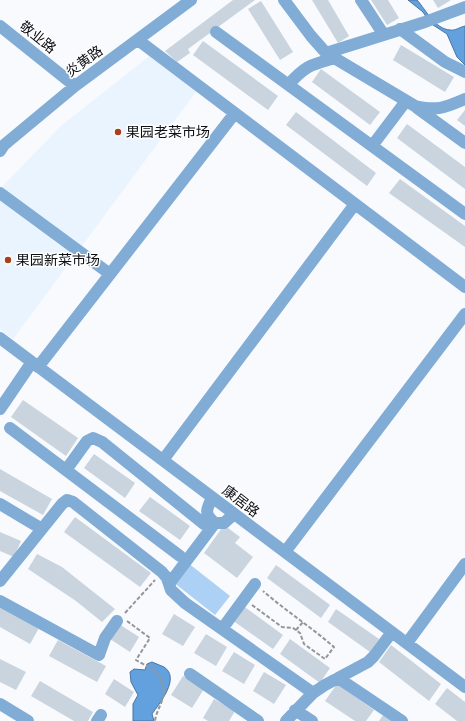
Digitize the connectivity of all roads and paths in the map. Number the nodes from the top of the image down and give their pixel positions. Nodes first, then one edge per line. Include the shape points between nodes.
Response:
1 (191, 0) edge
2 (284, 0) edge
3 (361, 0) edge
4 (465, 7) edge
5 (0, 26) edge
6 (400, 29) junction
7 (216, 32) dead end
8 (384, 34) junction
9 (138, 40) junction
10 (331, 55) junction
11 (465, 72) edge
12 (289, 84) junction
13 (75, 86) junction
14 (465, 99) edge
15 (410, 103) junction
16 (235, 113) junction
17 (465, 142) edge
18 (372, 146) junction
19 (0, 151) edge
20 (0, 193) edge
21 (355, 204) junction
22 (465, 214) edge
23 (110, 274) junction
24 (465, 287) edge
25 (465, 314) edge
26 (0, 338) edge
27 (35, 364) junction
28 (0, 409) edge
29 (10, 428) dead end
30 (163, 460) junction
31 (66, 470) junction
32 (212, 498) junction
33 (0, 504) edge
34 (234, 514) junction
35 (209, 522) junction
36 (42, 529) junction
37 (285, 552) junction
38 (180, 556) junction
39 (0, 562) edge
40 (465, 564) edge
41 (11, 567) junction
42 (165, 577) junction
43 (0, 581) edge
44 (255, 584) joint
45 (243, 599) junction
46 (0, 601) edge
47 (117, 621) dead end
48 (304, 621) junction
49 (222, 629) junction
50 (296, 630) junction
51 (392, 632) junction
52 (407, 644) junction
53 (190, 674) dead end
54 (338, 678) junction
55 (465, 687) edge
56 (313, 693) junction
57 (0, 704) edge
58 (295, 710) junction
59 (156, 720) edge
60 (28, 721) edge
61 (258, 721) edge
62 (286, 721) edge
63 (312, 721) edge
64 (402, 721) edge

1 - 9 street, 炎黄路
2 - 10 street via 311,36
3 - 8 street
4 - 6 street
5 - 13 street, 敬业路
6 - 8 street
6 - 11 street via 445,62
7 - 12 street
8 - 10 street
9 - 13 street, 炎黄路
9 - 16 street
10 - 12 street via 301,71
10 - 15 street
12 - 18 street
13 - 19 street, 炎黄路
14 - 15 street via 445,108 430,109
15 - 17 street
15 - 18 street
16 - 21 street
16 - 23 street
18 - 22 street
20 - 23 street
21 - 24 street
21 - 30 street
23 - 27 street
25 - 37 street
26 - 27 street, 康居路
27 - 28 street
27 - 30 street, 康居路
29 - 31 street
30 - 32 street, 康居路
31 - 35 street via 87,441 93,438 102,442
31 - 38 street
32 - 34 street, 康居路
32 - 35 street via 206,509
33 - 36 street
34 - 35 street via 224,523
34 - 37 street, 康居路
35 - 38 street
35 - 42 street
36 - 41 street
36 - 42 street via 67,500 73,502
37 - 51 street, 康居路
38 - 42 street
39 - 41 street
40 - 52 street
41 - 43 street
42 - 49 street via 171,590 185,603
42 - 59 path via 121,617 150,638 136,660 155,671 164,688
44 - 45 street
44 - 48 path
45 - 49 street
45 - 50 path via 282,627
46 - 47 street via 100,655 105,638
48 - 50 path
48 - 50 path via 334,647 326,659 304,644
49 - 56 street
51 - 52 street, 康居路
51 - 54 street via 368,662
52 - 55 street, 康居路
53 - 61 street
54 - 56 street
54 - 64 street
56 - 58 street
57 - 60 street
58 - 62 street
58 - 63 street

